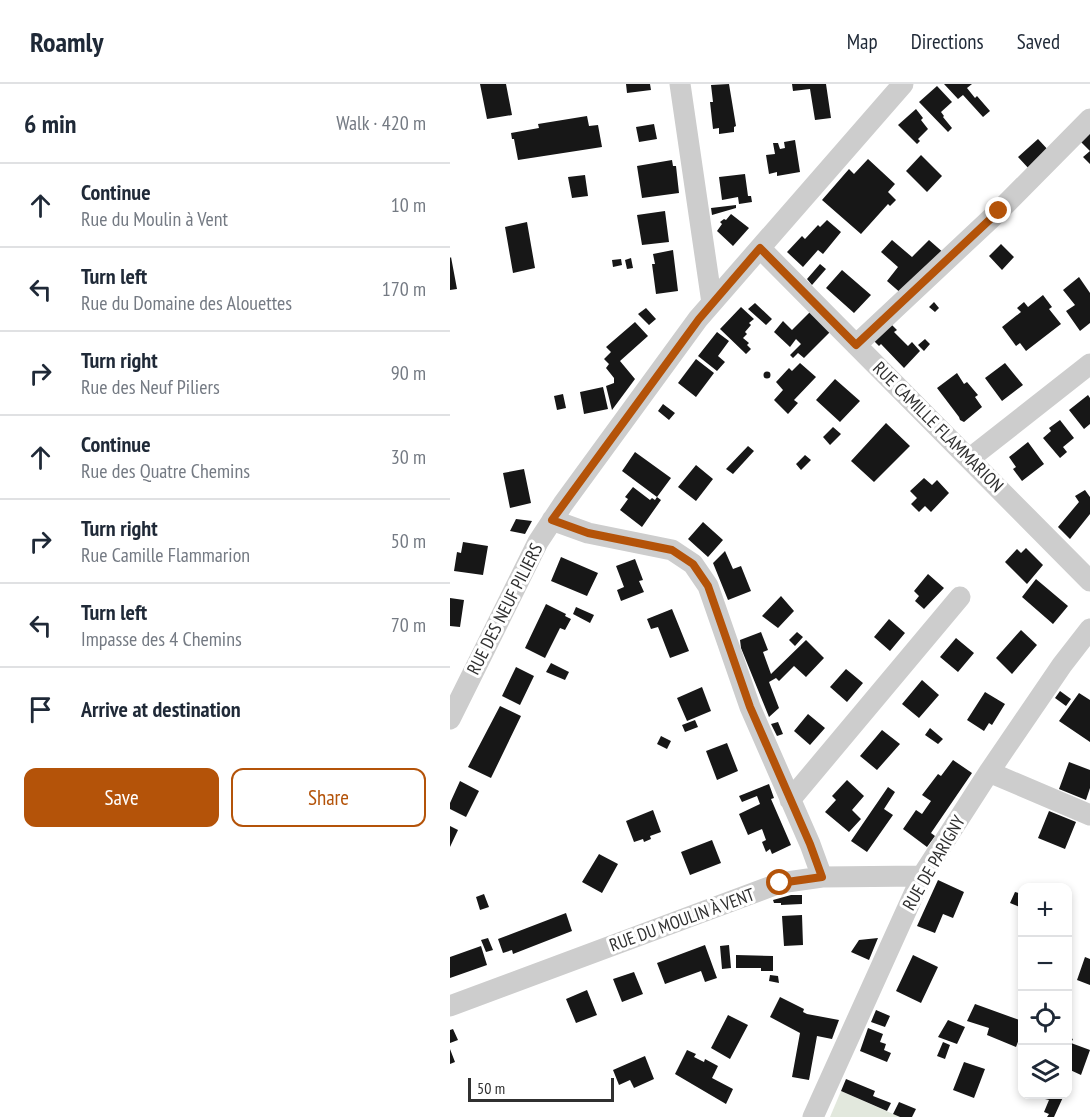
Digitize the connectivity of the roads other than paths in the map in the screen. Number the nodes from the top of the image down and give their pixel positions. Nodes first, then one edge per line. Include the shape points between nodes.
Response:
1 (680, 84) edge
2 (903, 84) edge
3 (1090, 119) edge
4 (760, 248) junction
5 (712, 303) junction
6 (856, 345) junction
7 (1090, 364) edge
8 (969, 459) junction
9 (552, 520) junction
10 (1090, 581) edge
11 (960, 597) dead end
12 (1090, 629) edge
13 (450, 719) edge
14 (989, 772) junction
15 (790, 800) junction
16 (1090, 814) edge
17 (922, 876) junction
18 (822, 877) junction
19 (450, 1006) edge
20 (813, 1117) edge

1 - 5 street
2 - 4 street, RUE DES NEUF PILIERS
3 - 6 street
4 - 5 street, RUE DES NEUF PILIERS
4 - 6 street, RUE CAMILLE FLAMMARION
5 - 9 street, RUE DES NEUF PILIERS
6 - 8 street, RUE CAMILLE FLAMMARION
7 - 8 street
8 - 10 street, RUE CAMILLE FLAMMARION
9 - 13 street, RUE DES NEUF PILIERS
9 - 15 street via 588,533 672,550 693,564 708,586 750,707
11 - 15 street
12 - 14 street, RUE DE PARIGNY
14 - 16 street
14 - 17 street, RUE DE PARIGNY
15 - 18 street
17 - 18 street, RUE DU MOULIN À VENT
17 - 20 street, RUE DE PARIGNY
18 - 19 street, RUE DU MOULIN À VENT via 780,883

